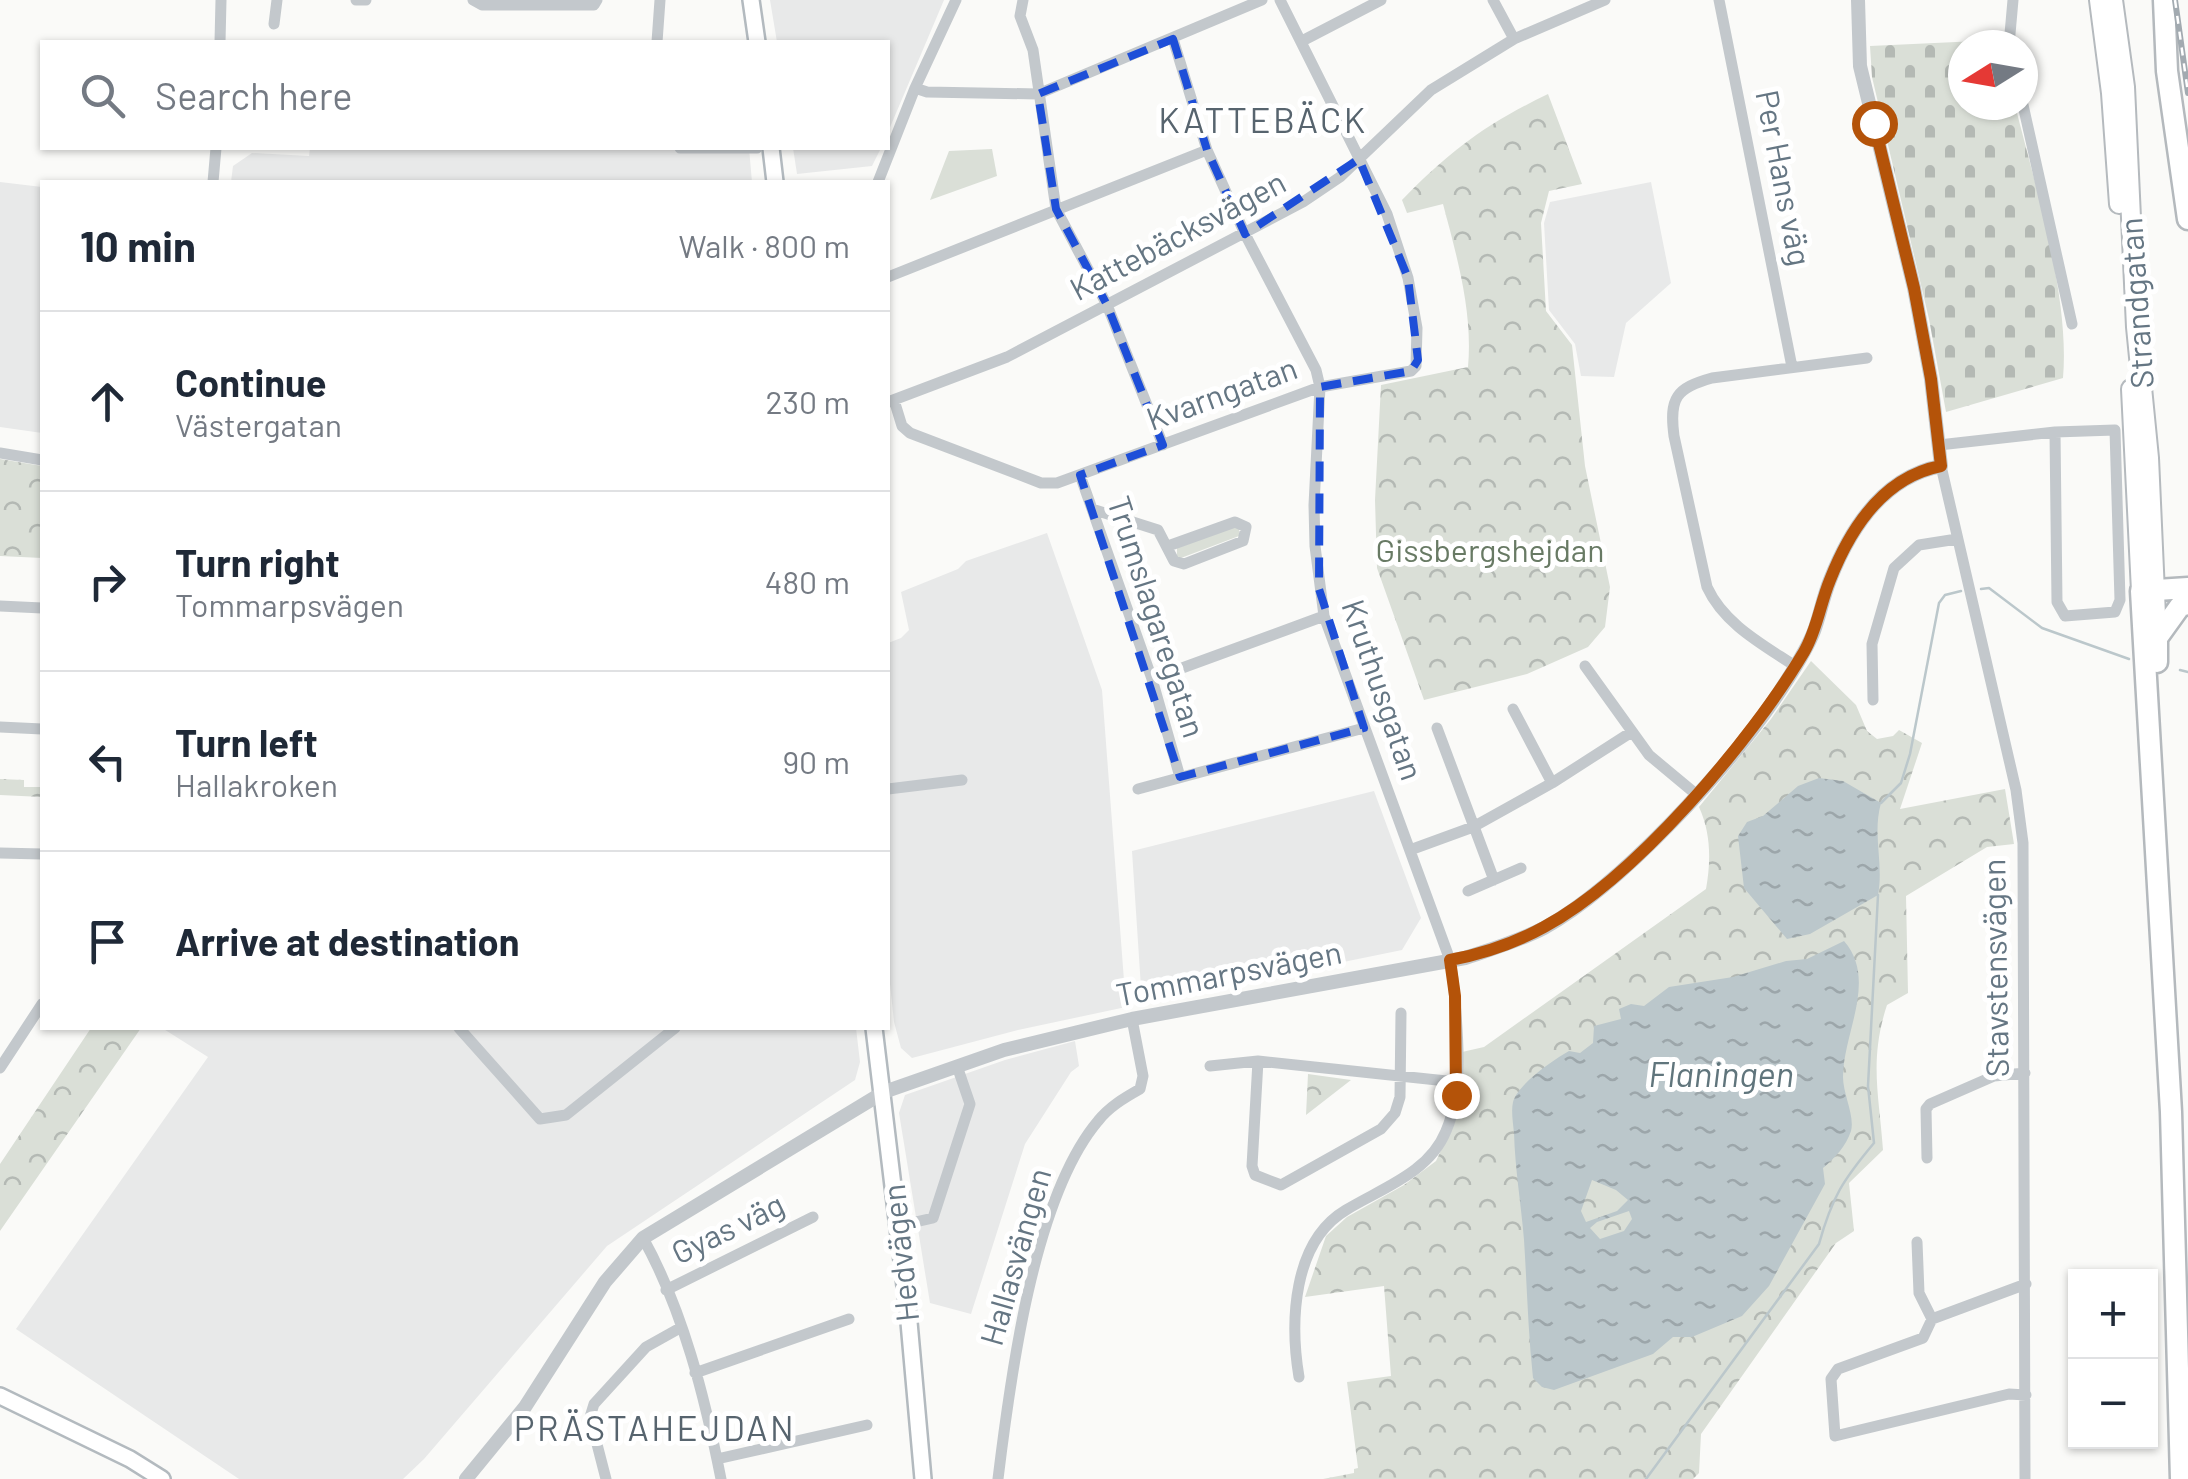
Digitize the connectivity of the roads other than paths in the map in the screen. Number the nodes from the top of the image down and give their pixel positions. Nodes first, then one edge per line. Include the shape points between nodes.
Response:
1 (221, 0) edge
2 (277, 0) edge
3 (356, 0) edge
4 (366, 0) edge
5 (473, 0) edge
6 (596, 0) edge
7 (660, 0) edge
8 (751, 0) edge
9 (956, 0) edge
10 (1262, 0) edge
11 (1280, 0) edge
12 (1493, 0) edge
13 (1604, 0) edge
14 (1719, 0) edge
15 (1858, 0) edge
16 (2013, 0) edge
17 (2099, 0) edge
18 (2113, 0) edge
19 (2164, 0) edge
20 (1021, 1) edge
21 (1376, 1) edge
22 (563, 4) edge
23 (274, 24) dead end
24 (2010, 30) edge
25 (1174, 38) junction
26 (1514, 38) junction
27 (220, 40) edge
28 (656, 40) edge
29 (757, 40) edge
30 (1302, 41) junction
31 (915, 88) junction
32 (1038, 94) junction
33 (2026, 120) edge
34 (216, 150) edge
35 (771, 150) edge
36 (1207, 150) junction
37 (1359, 159) junction
38 (213, 180) edge
39 (775, 180) edge
40 (879, 180) edge
41 (1056, 208) junction
42 (2188, 219) edge
43 (1245, 234) junction
44 (890, 276) edge
45 (1107, 305) junction
46 (2072, 324) dead end
47 (1867, 358) dead end
48 (1792, 367) junction
49 (1320, 387) junction
50 (891, 401) edge
51 (2055, 432) junction
52 (1163, 445) junction
53 (1938, 445) junction
54 (0, 452) edge
55 (40, 460) edge
56 (1941, 466) junction
57 (1080, 475) junction
58 (1092, 509) junction
59 (1957, 539) junction
60 (1168, 546) junction
61 (2149, 598) junction
62 (2185, 599) edge
63 (0, 606) edge
64 (40, 608) edge
65 (1324, 616) junction
66 (2157, 638) junction
67 (1585, 666) dead end
68 (1795, 666) junction
69 (1152, 679) junction
70 (1873, 700) dead end
71 (1514, 709) dead end
72 (0, 727) edge
73 (1364, 728) junction
74 (1437, 728) dead end
75 (40, 729) edge
76 (1630, 733) junction
77 (1180, 776) junction
78 (962, 780) dead end
79 (1552, 783) junction
80 (890, 788) edge
81 (1138, 789) dead end
82 (1696, 795) junction
83 (1472, 827) junction
84 (2157, 844) junction
85 (1410, 850) junction
86 (0, 853) edge
87 (40, 854) edge
88 (1522, 868) dead end
89 (1494, 880) junction
90 (1468, 891) dead end
91 (1450, 960) junction
92 (40, 1007) edge
93 (1400, 1014) dead end
94 (1132, 1019) junction
95 (461, 1030) edge
96 (673, 1030) edge
97 (874, 1030) edge
98 (1258, 1061) junction
99 (1, 1064) edge
100 (957, 1066) junction
101 (1210, 1066) dead end
102 (2025, 1073) junction
103 (1401, 1078) junction
104 (1456, 1082) junction
105 (884, 1092) junction
106 (1927, 1158) dead end
107 (814, 1217) dead end
108 (898, 1226) junction
109 (642, 1238) junction
110 (1918, 1242) dead end
111 (2026, 1284) junction
112 (666, 1290) junction
113 (849, 1319) dead end
114 (1932, 1319) junction
115 (680, 1328) junction
116 (695, 1374) junction
117 (1299, 1378) dead end
118 (2026, 1395) junction
119 (0, 1396) edge
120 (866, 1425) dead end
121 (717, 1458) junction
122 (162, 1479) edge
123 (466, 1479) edge
124 (606, 1479) edge
125 (722, 1479) edge
126 (923, 1479) edge
127 (998, 1479) edge
128 (2025, 1479) edge
129 (2181, 1479) edge

1 - 27 street
2 - 23 street
3 - 4 street
5 - 22 street
6 - 22 street
7 - 28 street
8 - 29 main road
9 - 31 street
10 - 25 street
11 - 30 street
12 - 26 street
13 - 26 street, Kattebäcksvägen
14 - 48 street, Per Hans väg
15 - 53 street via 1860,66 1914,288
16 - 24 street
17 - 61 main road, Strandgatan
18 - 61 main road, Strandgatan via 2149,458
19 - 42 highway
20 - 32 street
21 - 30 street
25 - 32 street
25 - 36 street, Kruthusgatan
26 - 37 street, Kattebäcksvägen via 1432,90
30 - 37 street
31 - 32 street
31 - 40 street
32 - 41 street
33 - 46 street
34 - 38 street
35 - 39 main road
36 - 41 street
36 - 43 street, Kruthusgatan
37 - 43 street, Kattebäcksvägen via 1303,202
37 - 49 street, Kvarngatan via 1408,278 1416,366
41 - 44 street
41 - 45 street
43 - 45 street, Kattebäcksvägen
43 - 49 street, Kruthusgatan
45 - 50 street, Kattebäcksvägen via 1007,356
45 - 52 street
47 - 48 street
48 - 68 street via 1692,384 1677,394 1672,410 1706,587 1715,605
49 - 52 street, Kvarngatan
49 - 65 street, Kruthusgatan via 1314,505
50 - 57 street, Kvarngatan via 910,433 1050,484
51 - 51 street via 2057,602 2065,616 2116,612 2115,430
51 - 53 street
52 - 57 street, Kvarngatan
53 - 56 street
54 - 55 street
56 - 59 street, Stavstensvägen
56 - 68 street, Tommarpsvägen via 1897,482 1873,505 1852,535
57 - 58 street, Trumslagaregatan
58 - 60 street via 1158,530
58 - 69 street, Trumslagaregatan
59 - 70 street via 1919,545 1894,568 1872,644
59 - 102 street, Stavstensvägen via 2023,843
60 - 60 street via 1184,564 1243,541 1246,526 1235,522
61 - 62 highway
61 - 66 main road
61 - 84 highway
62 - 66 highway
63 - 64 street
65 - 69 street
65 - 73 street, Kruthusgatan
66 - 84 highway
67 - 76 street
68 - 82 street, Tommarpsvägen
69 - 77 street, Trumslagaregatan
71 - 79 street
72 - 75 street
73 - 77 street
73 - 85 street, Kruthusgatan
74 - 83 street
76 - 79 street
76 - 82 street
77 - 81 street
78 - 80 street
79 - 83 street
82 - 91 street, Tommarpsvägen via 1631,860 1546,927
83 - 85 street
83 - 89 street
84 - 129 highway
85 - 91 street, Kruthusgatan
86 - 87 street
88 - 89 street
89 - 90 street
91 - 94 street, Tommarpsvägen
91 - 104 street, Kruthusgatan
92 - 99 street
93 - 103 street
94 - 100 street, Tommarpsvägen
94 - 127 street, Hallasvängen via 1140,1089 1120,1100 1080,1146 1049,1222 1012,1368
95 - 96 street via 540,1119 566,1116
97 - 105 main road, Hedvägen
98 - 101 street
98 - 103 street
98 - 103 street via 1252,1166 1255,1175 1281,1185 1381,1130 1394,1113
100 - 105 street, Tommarpsvägen
100 - 108 street via 970,1104 933,1218
102 - 106 street via 1994,1076 1930,1104
102 - 111 street, Stavstensvägen
103 - 104 street
104 - 117 street, Kruthusgatan via 1447,1130 1422,1165 1342,1212 1312,1248 1298,1296
105 - 108 main road, Hedvägen
105 - 109 street, Tommarpsvägen
107 - 112 street, Gyas väg
108 - 126 main road, Hedvägen
109 - 112 street
109 - 123 street, Tommarpsvägen via 605,1282 525,1407
110 - 114 street via 1919,1293
111 - 114 street
111 - 118 street, Stavstensvägen
112 - 115 street
113 - 116 street
114 - 118 street via 1923,1338 1838,1369 1830,1379 1835,1436
115 - 116 street
115 - 124 street via 646,1347 594,1404 590,1417
116 - 121 street
118 - 128 street, Stavstensvägen
119 - 122 main road
120 - 121 street
121 - 125 street

